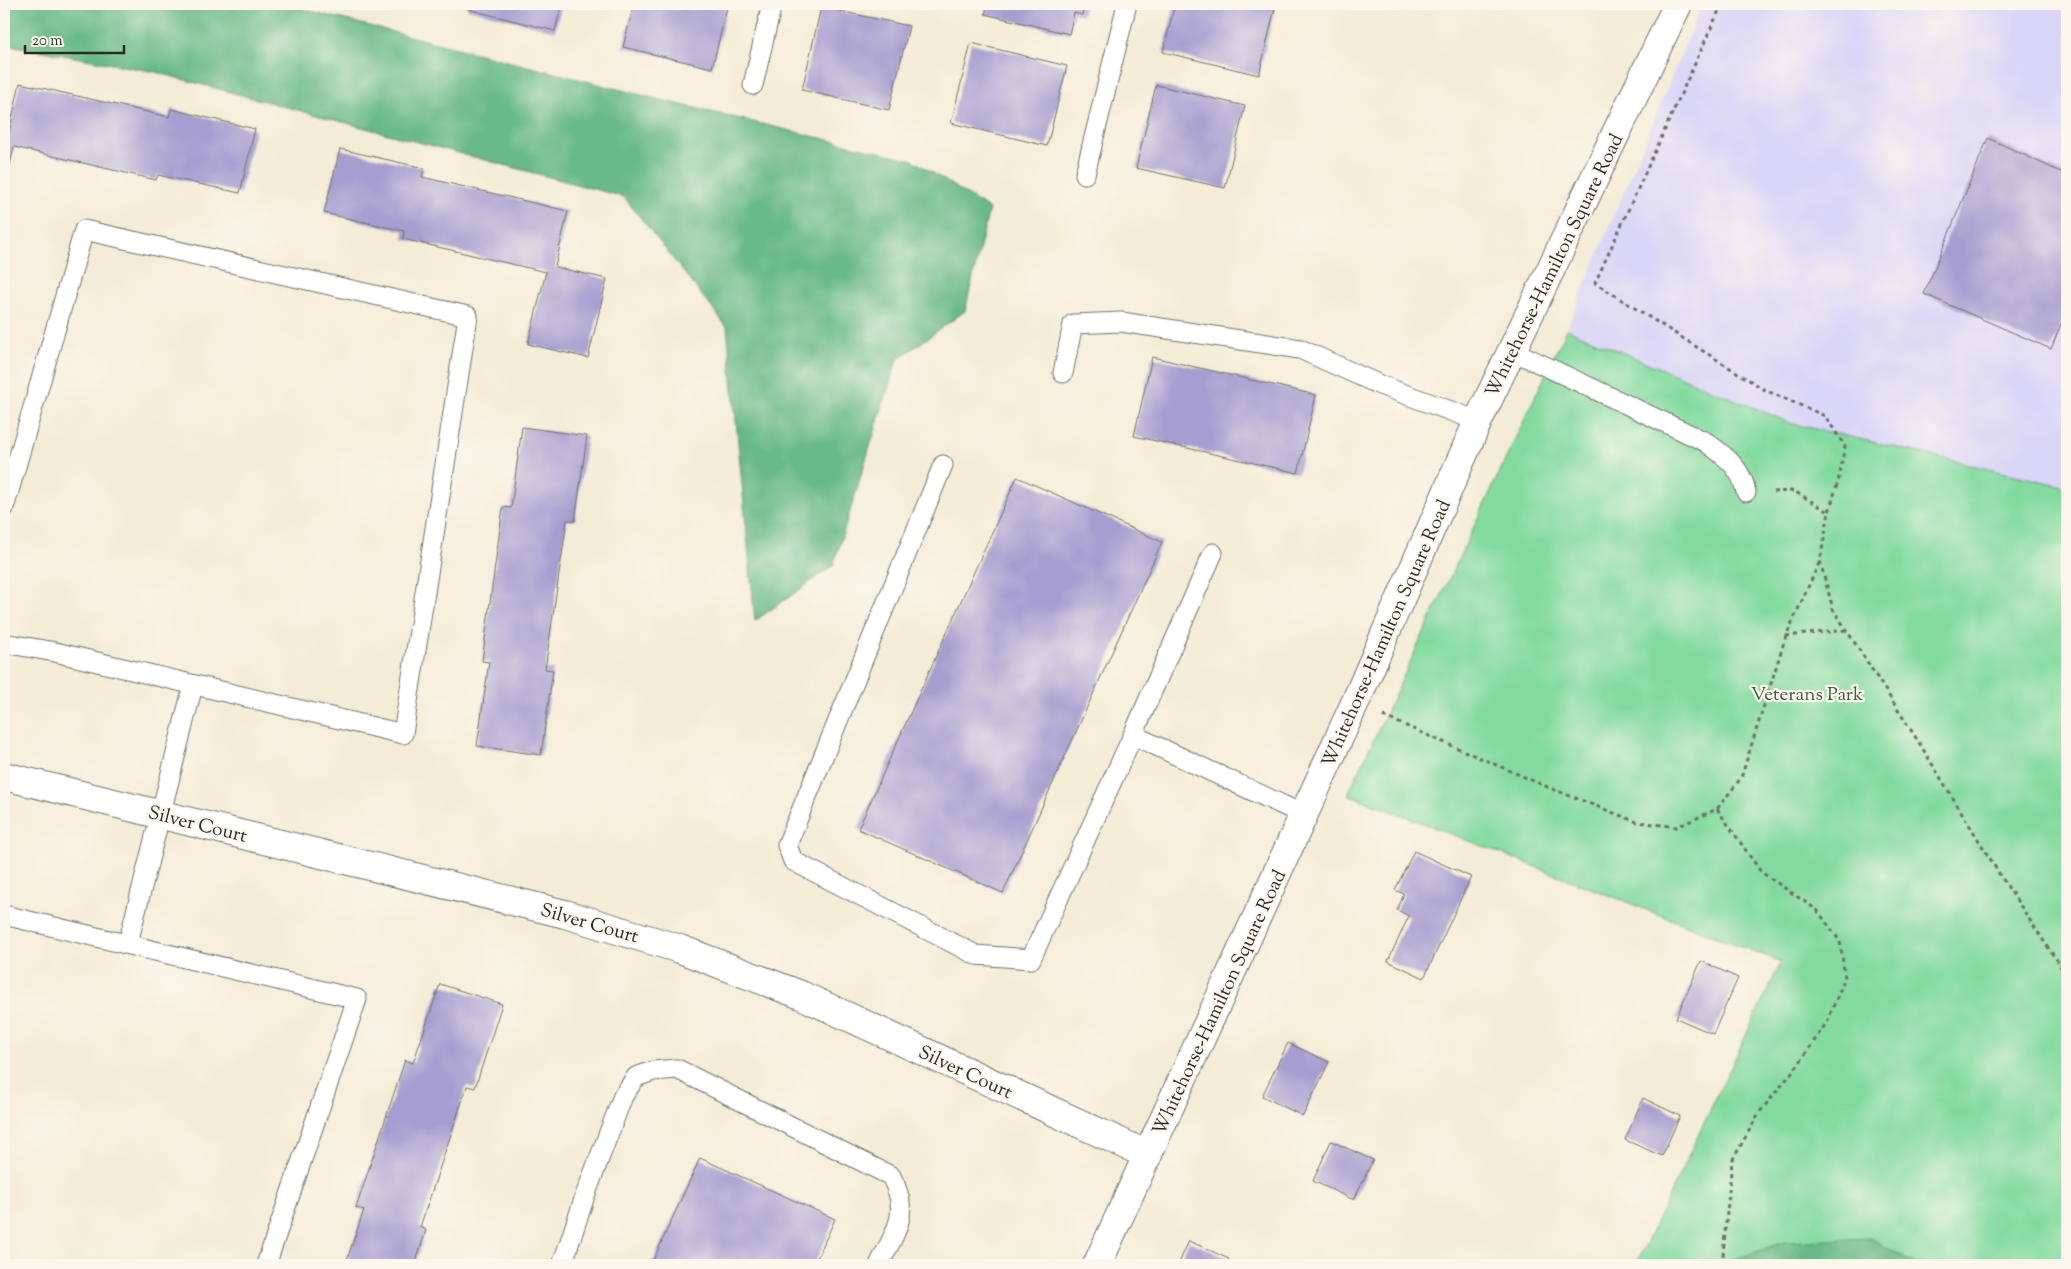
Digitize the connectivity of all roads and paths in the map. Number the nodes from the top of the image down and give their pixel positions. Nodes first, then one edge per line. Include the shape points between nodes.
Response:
1 (772, 4) edge
2 (1126, 4) edge
3 (1678, 4) edge
4 (1722, 4) edge
5 (753, 85) dead end
6 (1086, 174) dead end
7 (1511, 350) junction
8 (1063, 373) dead end
9 (1478, 420) junction
10 (943, 465) dead end
11 (1746, 492) joint
12 (4, 508) edge
13 (1829, 512) junction
14 (1213, 552) dead end
15 (1820, 561) junction
16 (1847, 630) junction
17 (1786, 636) junction
18 (4, 643) edge
19 (193, 686) junction
20 (1355, 703) junction
21 (1133, 735) junction
22 (4, 776) edge
23 (1717, 808) junction
24 (160, 814) junction
25 (1304, 815) junction
26 (4, 915) edge
27 (128, 943) junction
28 (2067, 976) edge
29 (1148, 1155) junction
30 (266, 1265) edge
31 (562, 1265) edge
32 (880, 1265) edge
33 (1097, 1265) edge
34 (1722, 1265) edge

1 - 5 lane
2 - 6 lane
3 - 7 street, Whitehorse-Hamilton Square Road
4 - 13 path via 1595,283 1765,390 1825,416 1845,446
7 - 9 street, Whitehorse-Hamilton Square Road
7 - 11 lane via 1706,442 1730,459 1744,480
8 - 9 lane via 1073,324 1121,322 1300,349 1380,385
9 - 20 street, Whitehorse-Hamilton Square Road
10 - 21 lane via 788,845 793,861 976,956 1031,959
11 - 13 path via 1794,491
12 - 19 lane via 84,230 468,316 403,734
13 - 15 path
14 - 21 lane
15 - 16 path via 1833,609
15 - 17 path
16 - 17 path
16 - 28 path
17 - 23 path via 1741,778
18 - 19 lane via 55,652
19 - 24 lane
20 - 23 path via 1637,822 1677,826
20 - 25 street, Whitehorse-Hamilton Square Road
21 - 25 lane
22 - 24 street, Silver Court
23 - 34 path via 1761,872 1817,910 1840,941 1845,978 1828,1022 1759,1113 1732,1161
24 - 27 lane
24 - 29 street, Silver Court via 565,914 680,949 801,995
25 - 29 street, Whitehorse-Hamilton Square Road
26 - 27 lane
27 - 30 lane via 357,999
29 - 33 street, Whitehorse-Hamilton Square Road
31 - 32 lane via 623,1096 636,1077 653,1070 677,1069 891,1176 902,1206 900,1222

